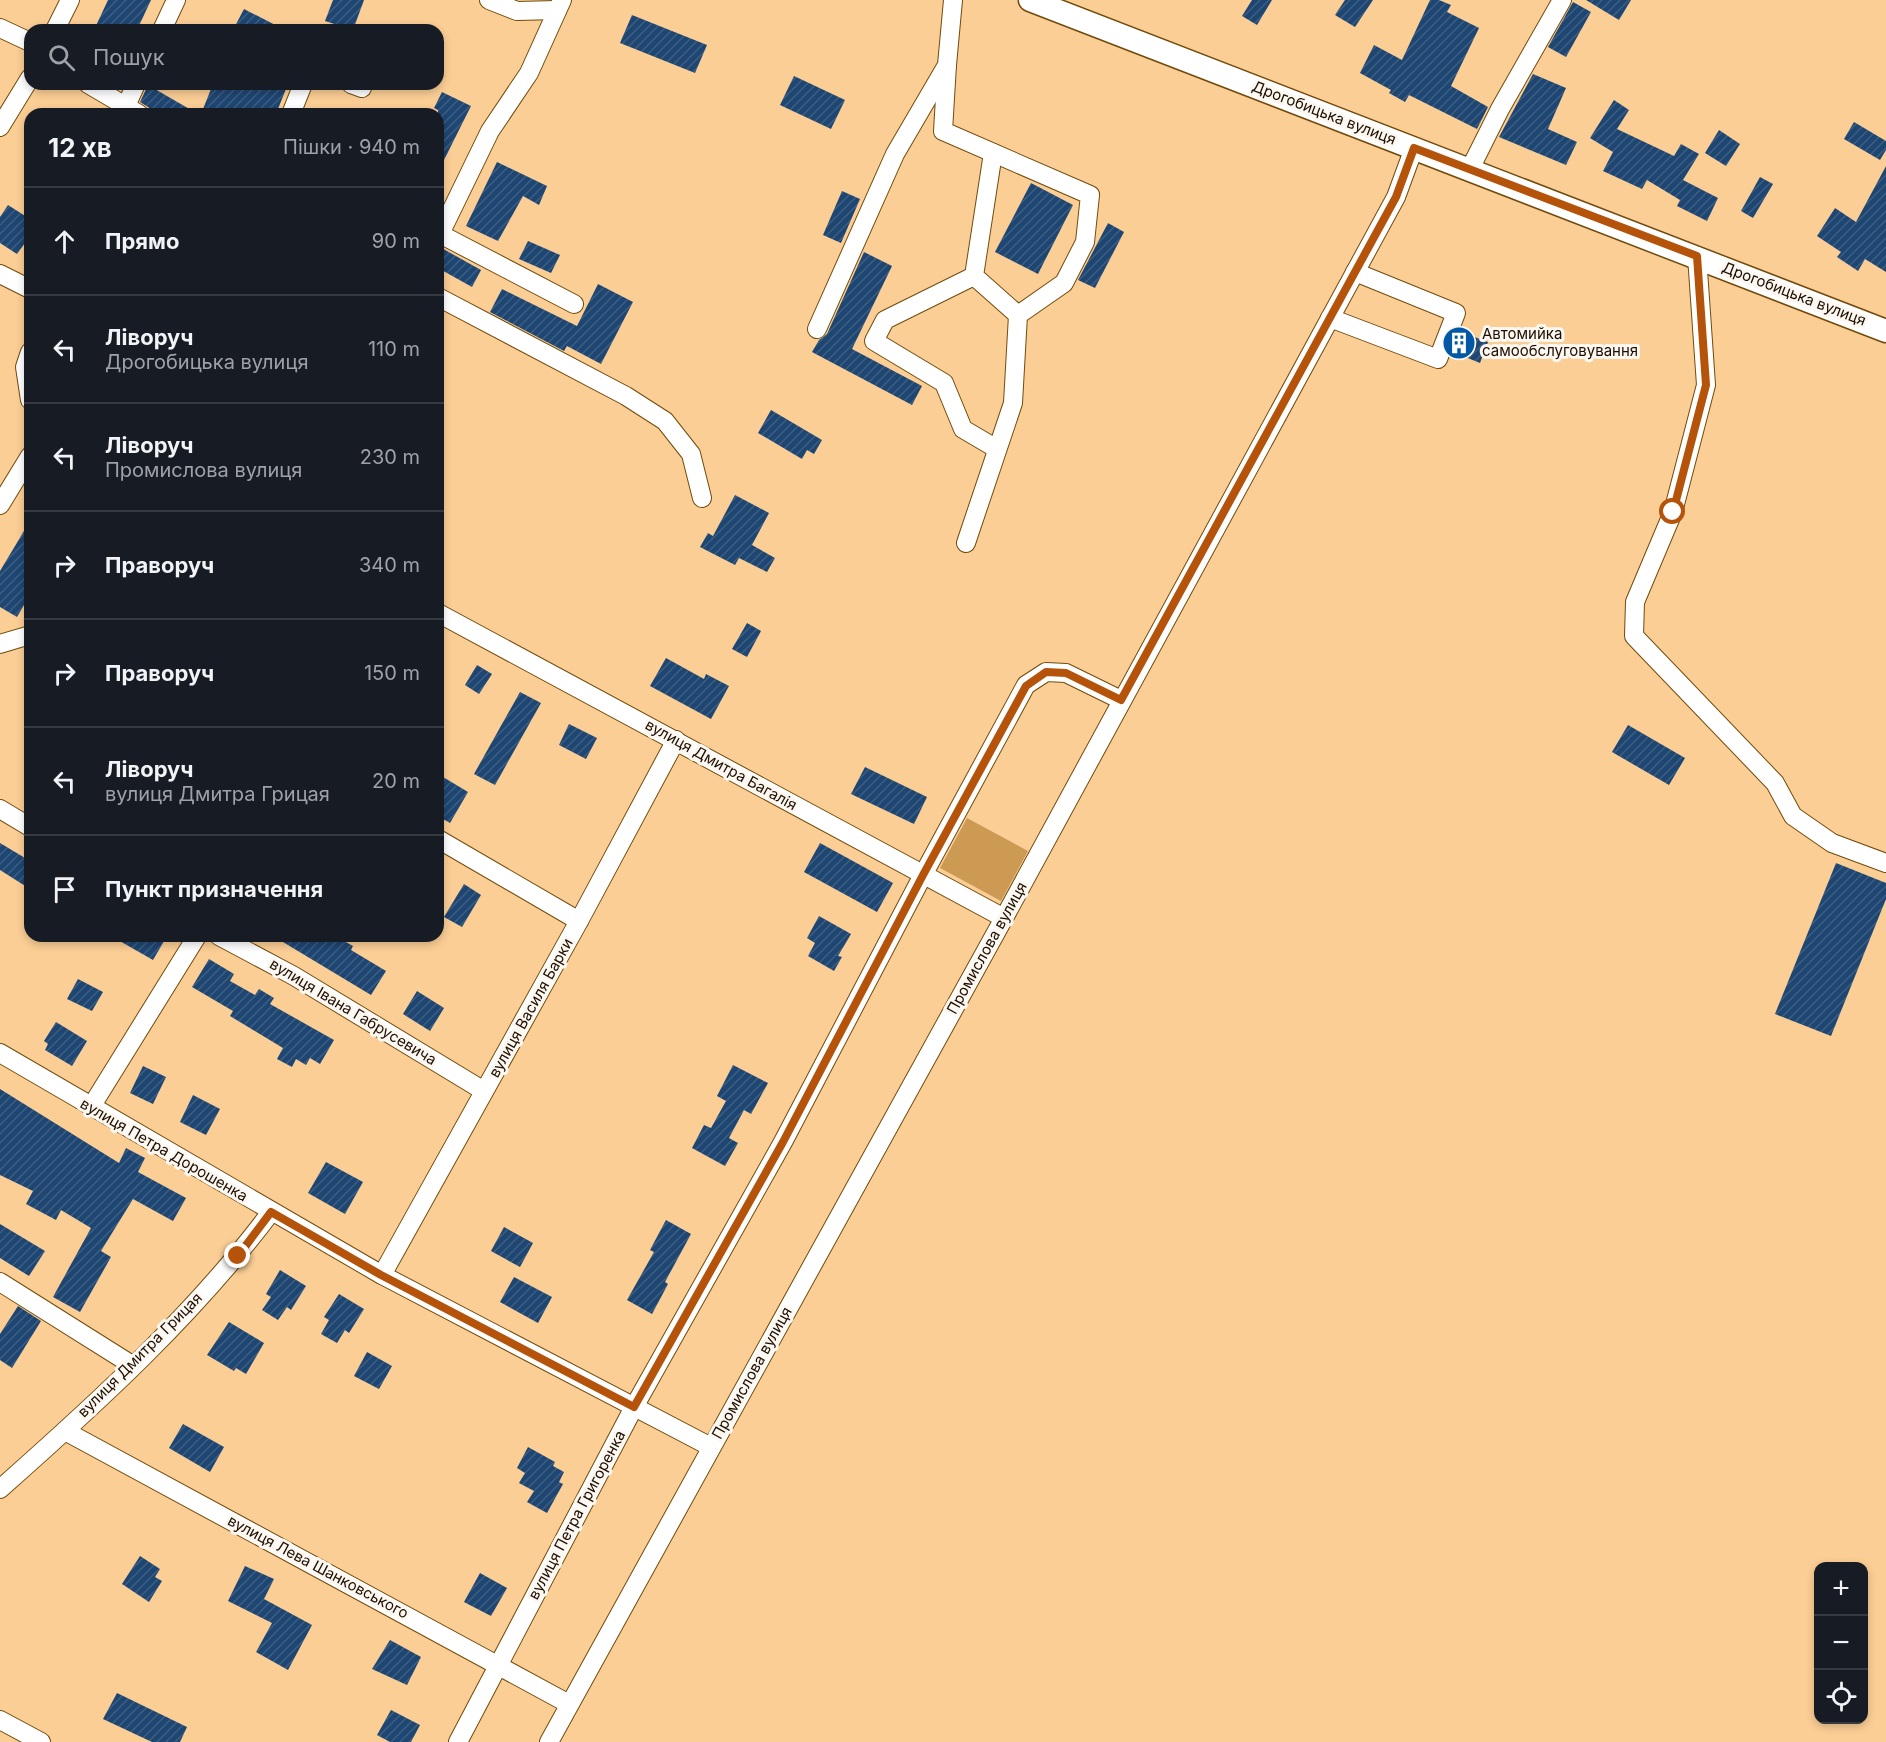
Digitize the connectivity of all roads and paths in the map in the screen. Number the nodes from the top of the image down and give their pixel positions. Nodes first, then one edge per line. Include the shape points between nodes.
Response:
1 (69, 0) edge
2 (176, 0) edge
3 (489, 0) edge
4 (953, 0) edge
5 (1030, 0) edge
6 (1562, 0) edge
7 (560, 5) edge
8 (59, 24) edge
9 (165, 24) edge
10 (0, 28) edge
11 (24, 39) edge
12 (947, 65) junction
13 (24, 88) edge
14 (98, 90) edge
15 (135, 90) edge
16 (301, 90) edge
17 (130, 108) edge
18 (133, 108) edge
19 (293, 108) edge
20 (0, 127) edge
21 (1414, 148) junction
22 (993, 153) junction
23 (1470, 169) junction
24 (444, 223) edge
25 (444, 236) edge
26 (1697, 256) junction
27 (1355, 272) junction
28 (0, 274) edge
29 (974, 276) junction
30 (24, 286) edge
31 (444, 300) edge
32 (574, 304) dead end
33 (1018, 315) junction
34 (1330, 318) junction
35 (818, 329) dead end
36 (1886, 330) edge
37 (997, 449) junction
38 (24, 466) edge
39 (702, 498) dead end
40 (0, 505) edge
41 (966, 543) dead end
42 (444, 616) edge
43 (24, 637) edge
44 (0, 644) edge
45 (1121, 700) junction
46 (676, 740) junction
47 (0, 809) edge
48 (24, 823) edge
49 (444, 842) edge
50 (1886, 863) edge
51 (923, 875) junction
52 (1004, 918) junction
53 (579, 921) junction
54 (193, 942) edge
55 (230, 942) edge
56 (0, 1053) edge
57 (484, 1091) junction
58 (91, 1107) junction
59 (271, 1212) junction
60 (381, 1275) junction
61 (0, 1282) edge
62 (132, 1365) junction
63 (634, 1407) junction
64 (65, 1431) junction
65 (711, 1447) junction
66 (0, 1489) edge
67 (500, 1664) junction
68 (569, 1704) junction
69 (0, 1720) edge
70 (40, 1742) edge
71 (458, 1742) edge
72 (549, 1742) edge

1 - 8 street
2 - 9 street
3 - 7 street via 517,11
4 - 12 street
5 - 21 main road, Дрогобицька вулиця
6 - 23 street
7 - 24 street via 529,73 490,131
10 - 11 street
12 - 22 street via 943,130
12 - 35 street via 895,154
13 - 20 street
14 - 17 street
15 - 18 street
16 - 19 street
21 - 23 main road, Дрогобицька вулиця
21 - 27 street, Промислова вулиця via 1396,197
22 - 29 street
22 - 33 street via 1090,195 1085,242 1064,283
23 - 26 main road, Дрогобицька вулиця
25 - 32 street
26 - 36 main road, Дрогобицька вулиця
26 - 50 street via 1706,385 1673,512 1635,602 1634,636 1775,783 1793,816 1832,843
27 - 34 street, Промислова вулиця
27 - 34 street via 1456,313 1438,359
28 - 30 street
29 - 33 street
29 - 37 street via 885,320 874,341 944,383 963,429
31 - 39 street via 626,396 665,421 691,454
33 - 37 street via 1013,403
34 - 45 street, Промислова вулиця
37 - 41 street
38 - 40 street
42 - 46 street, вулиця Дмитра Багалія
43 - 44 street
45 - 51 street, вулиця Петра Григоренка via 1066,673 1046,672 1026,686
45 - 52 street, Промислова вулиця
46 - 51 street, вулиця Дмитра Багалія
46 - 53 street, вулиця Василя Барки
47 - 48 street
49 - 53 street
51 - 52 street, вулиця Дмитра Багалія
51 - 63 street, вулиця Петра Григоренка via 783,1142
52 - 65 street, Промислова вулиця
53 - 57 street, вулиця Василя Барки
54 - 58 street
55 - 57 street, вулиця Івана Габрусевича
56 - 58 street, вулиця Петра Дорошенка
57 - 60 street, вулиця Василя Барки
58 - 59 street, вулиця Петра Дорошенка
59 - 60 street, вулиця Петра Дорошенка
59 - 62 street, вулиця Дмитра Грицая via 238,1256
60 - 63 street, вулиця Петра Дорошенка
61 - 62 street
62 - 64 street, вулиця Дмитра Грицая
63 - 65 street, вулиця Петра Дорошенка
63 - 67 street, вулиця Петра Григоренка
64 - 66 street, вулиця Дмитра Грицая
64 - 67 street, вулиця Лева Шанковського
65 - 68 street, Промислова вулиця
67 - 68 street, вулиця Лева Шанковського
67 - 71 street, вулиця Петра Григоренка
68 - 72 street, Промислова вулиця
69 - 70 street

